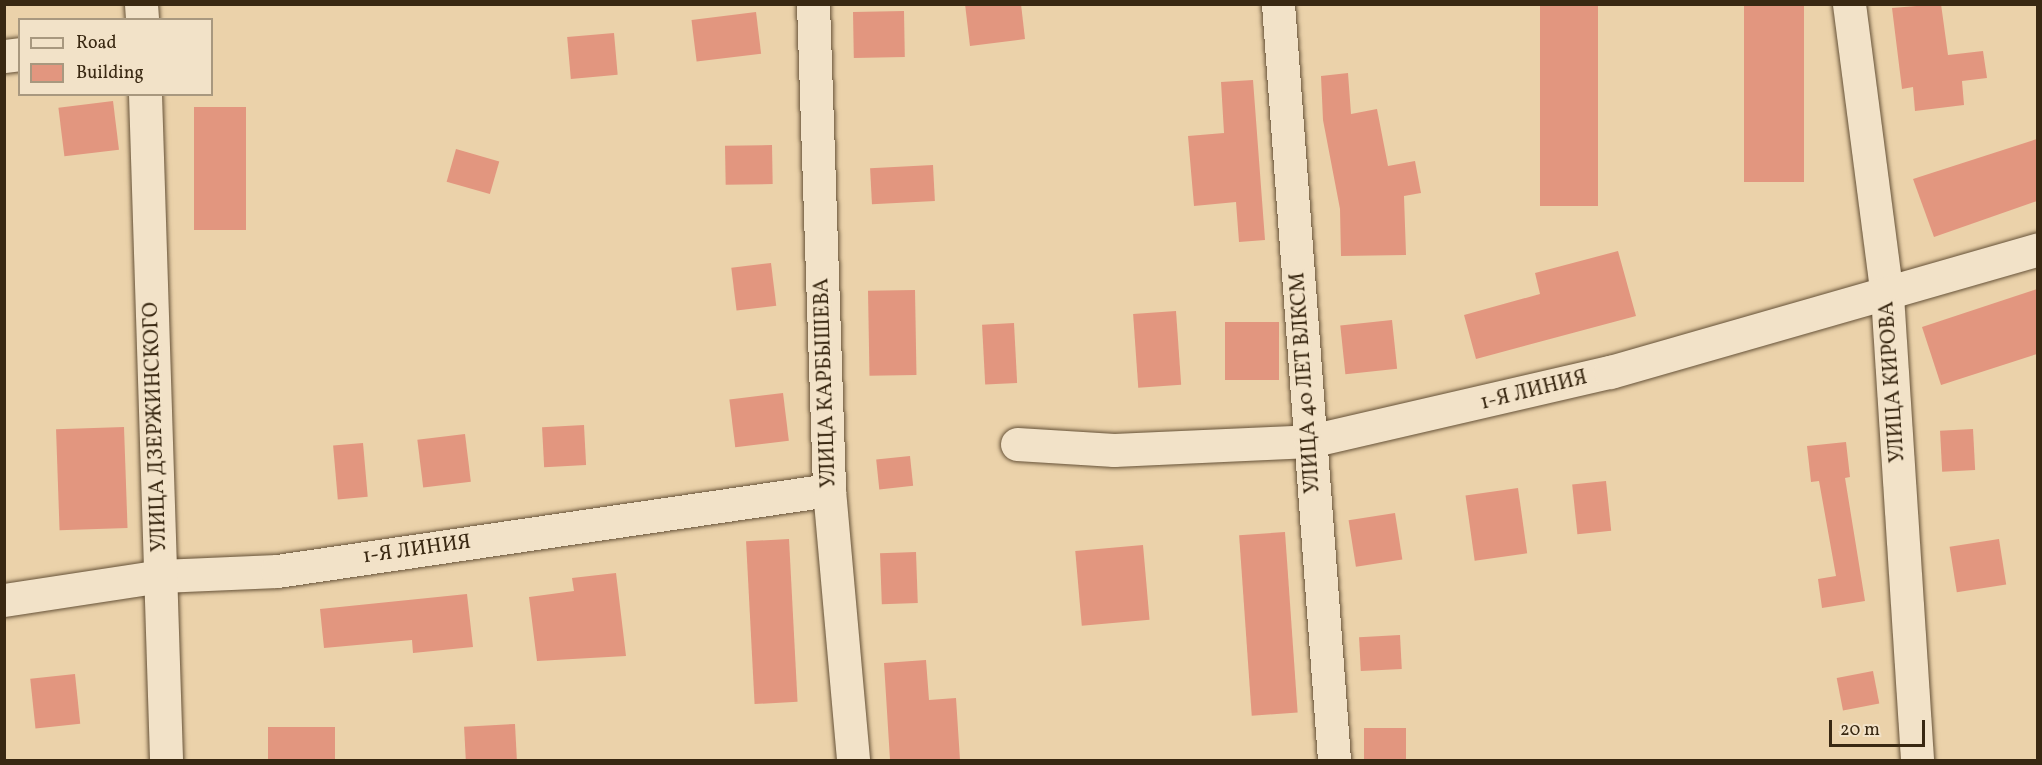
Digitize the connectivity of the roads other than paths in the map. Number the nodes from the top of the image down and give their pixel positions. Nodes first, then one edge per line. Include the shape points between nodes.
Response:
1 (813, 4) edge
2 (1278, 4) edge
3 (1849, 4) edge
4 (145, 96) edge
5 (2037, 249) edge
6 (1887, 296) junction
7 (1310, 441) junction
8 (1017, 444) dead end
9 (829, 490) junction
10 (161, 576) junction
11 (4, 600) edge
12 (166, 760) edge
13 (853, 760) edge
14 (1334, 760) edge
15 (1917, 760) edge

1 - 9 street, УЛИЦА КАРБЫШЕВА
2 - 7 street, УЛИЦА 40 ЛЕТ ВЛКСМ
3 - 6 street, УЛИЦА КИРОВА
4 - 10 street, УЛИЦА ДЗЕРЖИНСКОГО
5 - 6 street, 1-Я ЛИНИЯ
6 - 7 street, 1-Я ЛИНИЯ via 1610,372
6 - 15 street, УЛИЦА КИРОВА
7 - 8 street, 1-Я ЛИНИЯ via 1114,450
7 - 14 street, УЛИЦА 40 ЛЕТ ВЛКСМ
9 - 10 street, 1-Я ЛИНИЯ via 277,571
9 - 13 street, УЛИЦА КАРБЫШЕВА
10 - 11 street, 1-Я ЛИНИЯ
10 - 12 street, УЛИЦА ДЗЕРЖИНСКОГО

